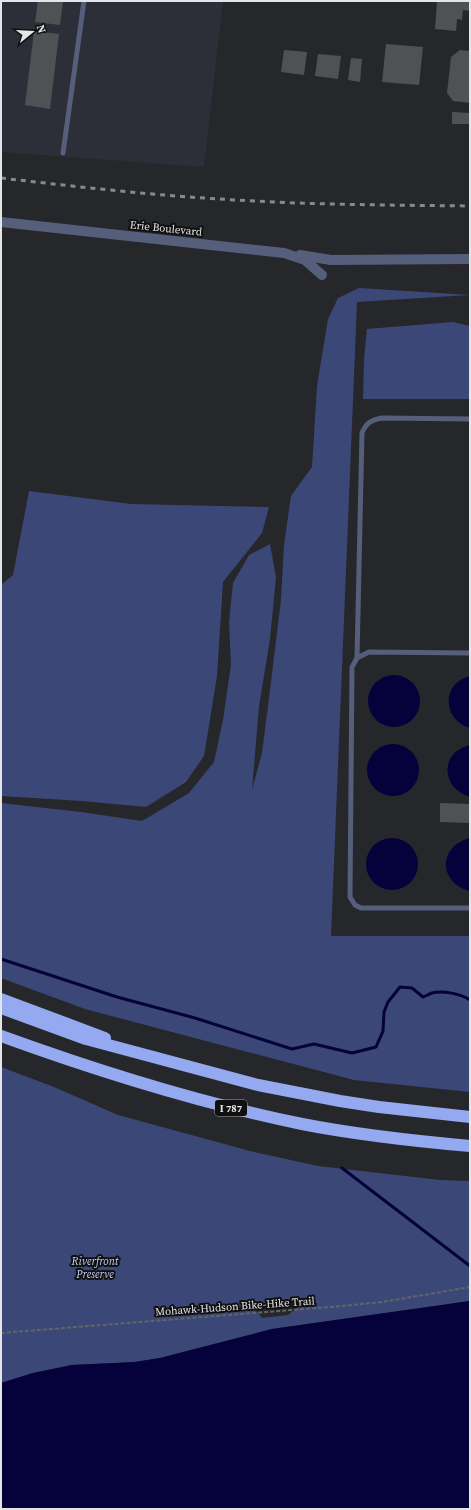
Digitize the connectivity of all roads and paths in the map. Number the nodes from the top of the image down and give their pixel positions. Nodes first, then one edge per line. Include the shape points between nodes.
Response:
1 (84, 1) edge
2 (63, 153) dead end
3 (1, 222) edge
4 (284, 253) junction
5 (470, 259) edge
6 (322, 275) dead end
7 (470, 419) edge
8 (470, 653) edge
9 (358, 658) junction
10 (470, 908) edge
11 (1, 999) edge
12 (1, 1008) edge
13 (1, 1036) edge
14 (143, 1054) junction
15 (470, 1117) edge
16 (470, 1146) edge
17 (470, 1287) edge
18 (1, 1333) edge

1 - 2 lane
3 - 4 street, Erie Boulevard
4 - 5 street via 331,260
4 - 6 street, Erie Boulevard via 304,260
7 - 9 lane via 382,418 373,420 365,426 362,433
8 - 9 lane via 369,652
9 - 10 lane via 352,667 350,897 355,906 361,908
11 - 14 highway
12 - 14 highway via 86,1040
13 - 16 highway, I 787 via 100,1071 222,1106 346,1131
14 - 15 highway via 216,1075 299,1093 379,1107
17 - 18 path, Mohawk-Hudson Bike-Hike Trail via 342,1306

